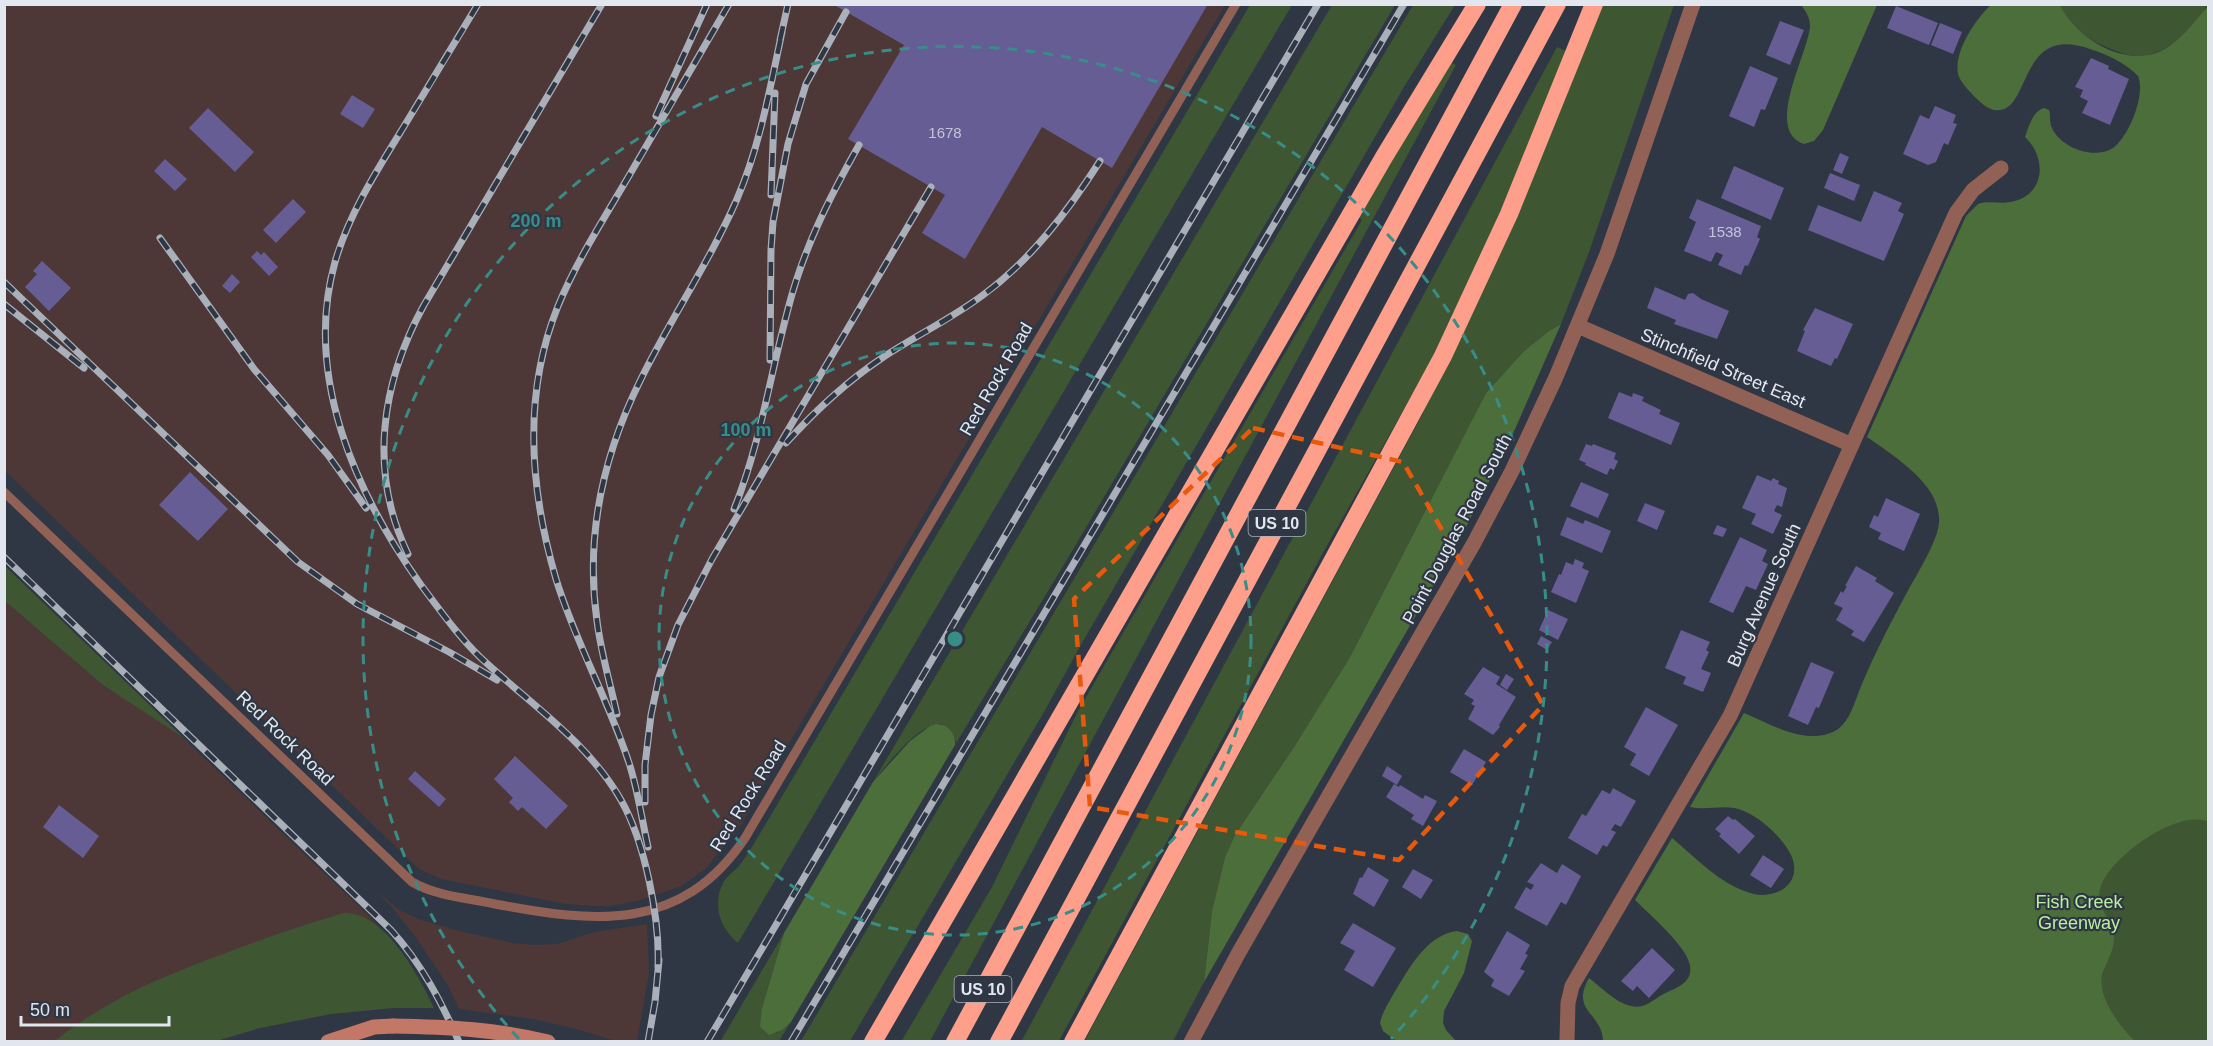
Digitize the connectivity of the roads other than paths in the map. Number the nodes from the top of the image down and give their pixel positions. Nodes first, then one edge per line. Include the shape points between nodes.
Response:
1 (1236, 4) edge
2 (1477, 4) edge
3 (1513, 4) edge
4 (1557, 4) edge
5 (1594, 4) edge
6 (1693, 4) edge
7 (2001, 168) dead end
8 (1578, 326) junction
9 (1852, 445) junction
10 (4, 492) edge
11 (1011, 936) junction
12 (1567, 1040) dead end
13 (328, 1041) edge
14 (548, 1041) edge
15 (873, 1041) edge
16 (945, 1041) edge
17 (955, 1041) edge
18 (999, 1041) edge
19 (1073, 1041) edge
20 (1191, 1041) edge

1 - 10 lane, Red Rock Road via 745,838 711,879 672,903 627,915 571,917 434,891 412,882
2 - 15 highway via 1389,148
3 - 11 highway, US 10
4 - 18 highway, US 10
5 - 19 highway via 1509,214 1443,356
6 - 8 street, Point Douglas Road South via 1607,254
7 - 9 street, Burg Avenue South via 1973,190 1956,213
8 - 9 street, Stinchfield Street East
8 - 20 street, Point Douglas Road South via 1492,511
9 - 12 street, Burg Avenue South via 1730,716 1572,986
11 - 16 highway
11 - 17 highway, US 10
13 - 14 main road, bridge via 374,1027 393,1026 474,1029

